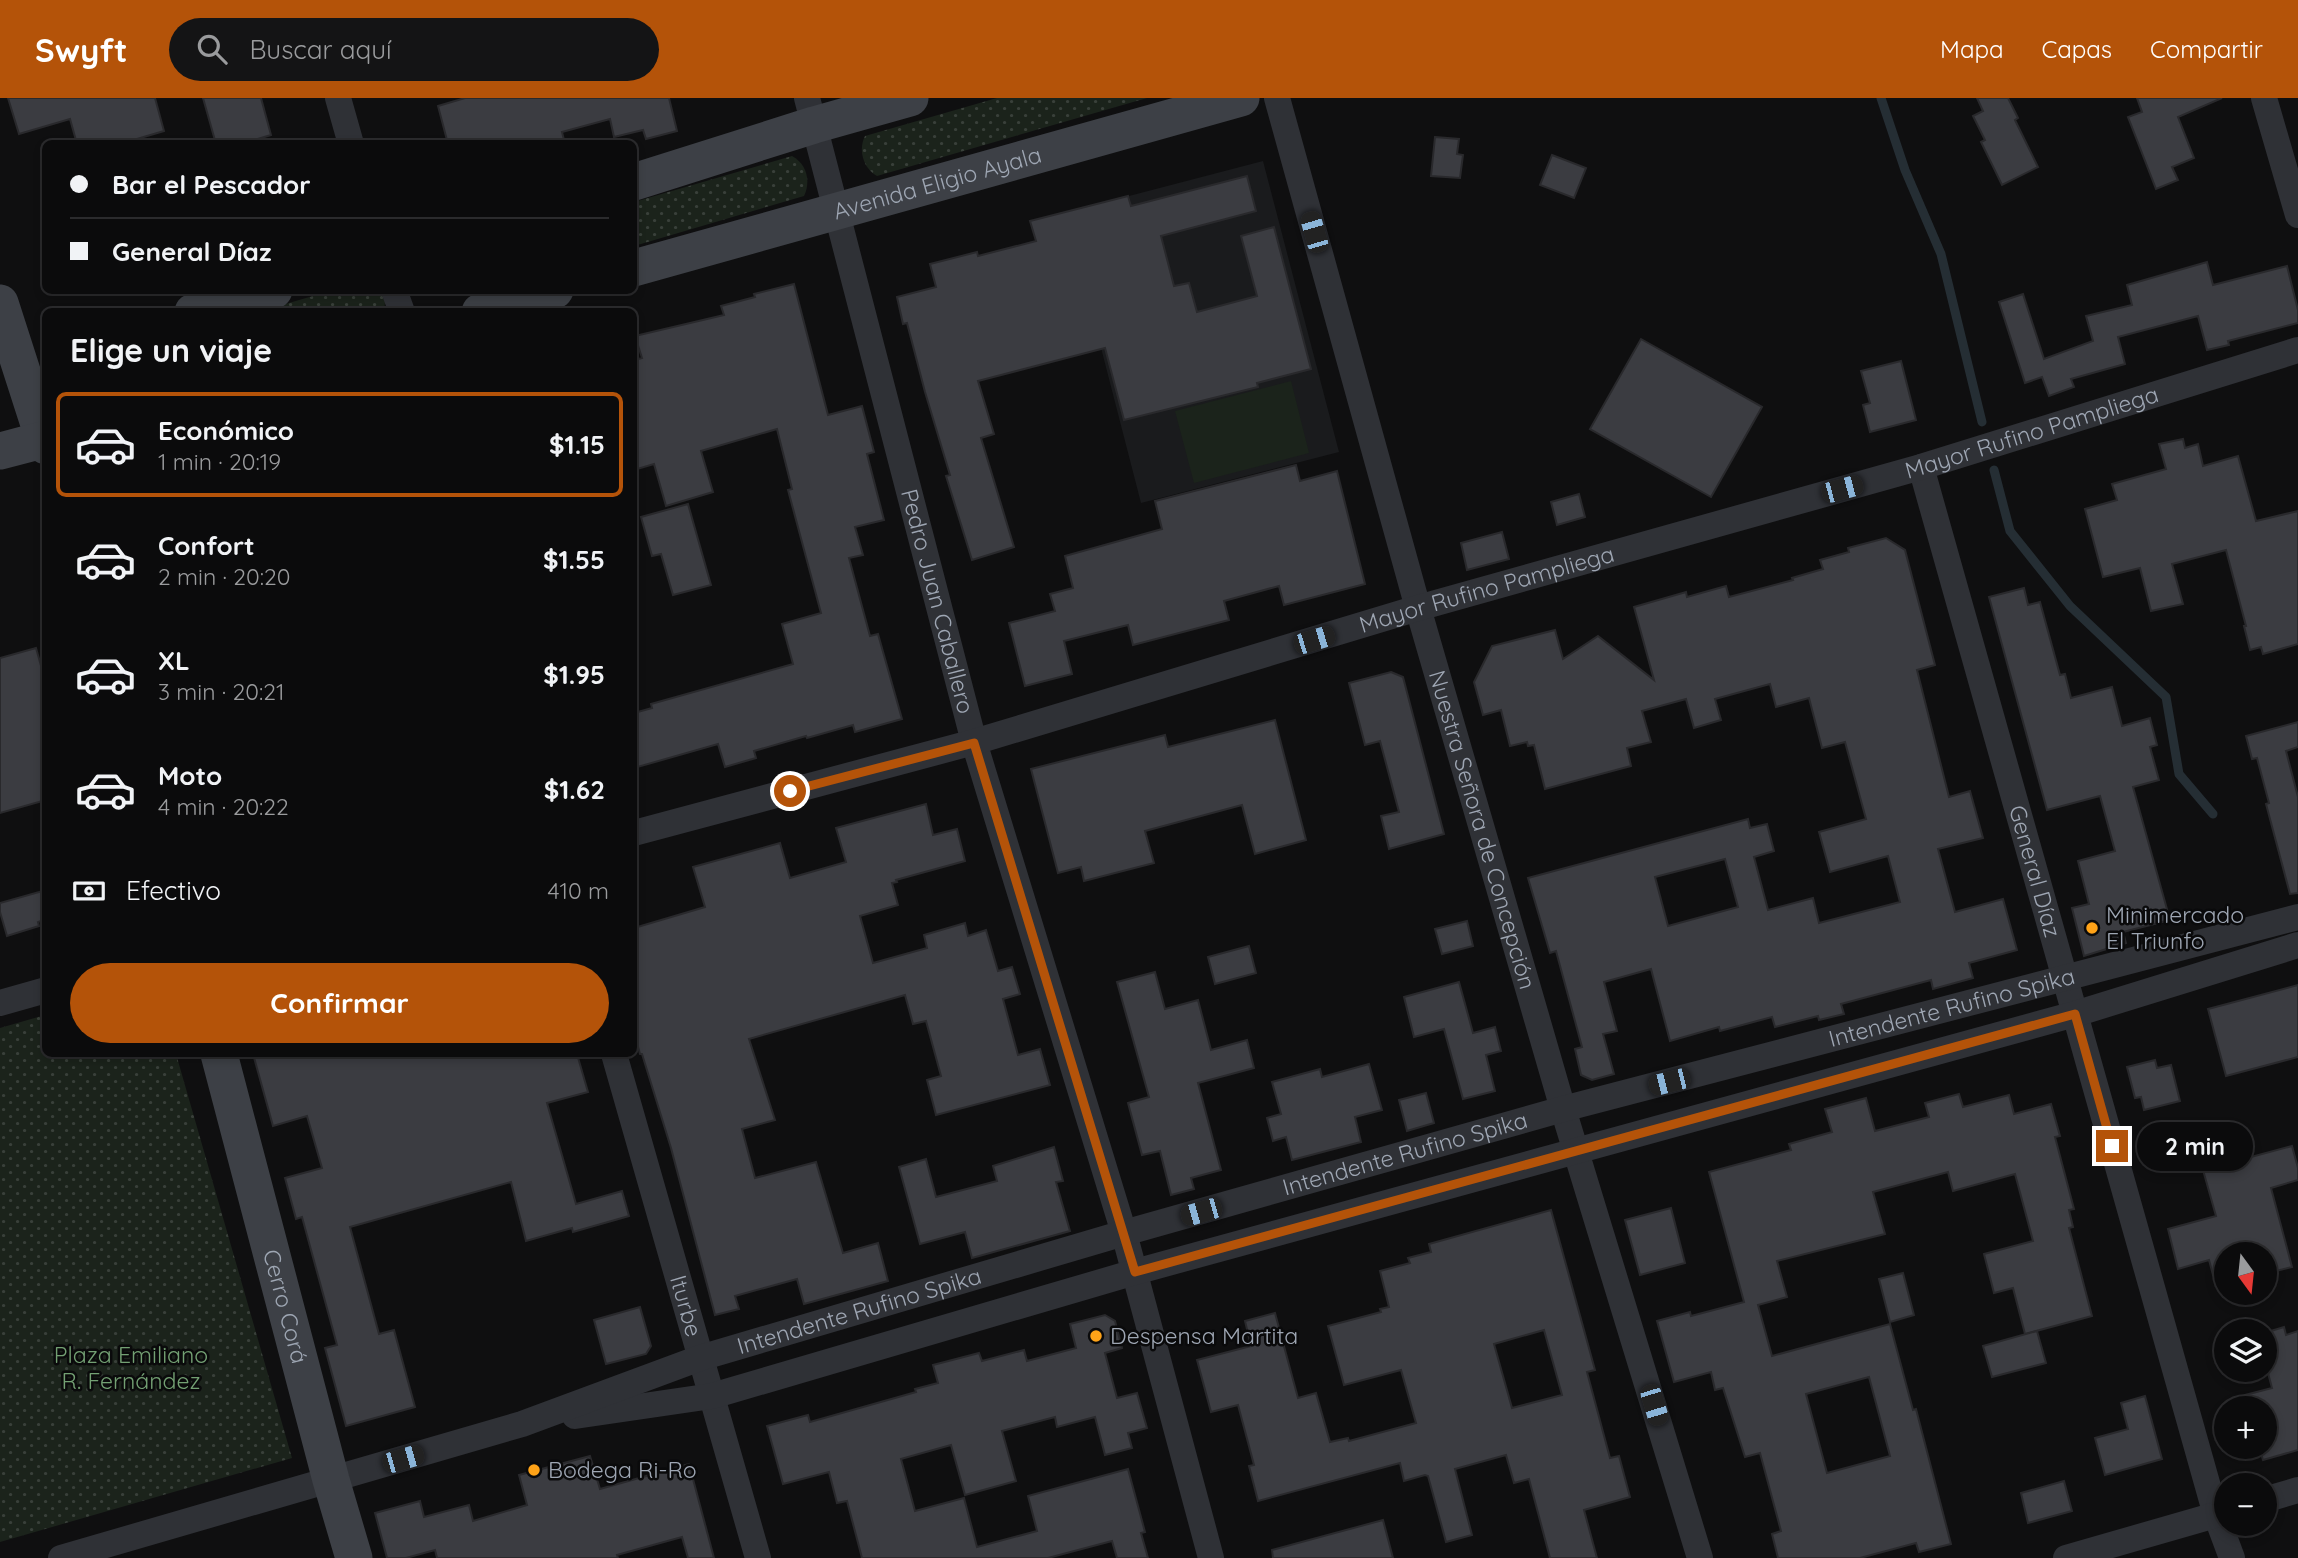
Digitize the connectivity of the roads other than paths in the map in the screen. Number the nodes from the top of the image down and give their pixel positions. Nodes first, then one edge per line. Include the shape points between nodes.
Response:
1 (338, 98) edge
2 (910, 98) edge
3 (1241, 98) edge
4 (1277, 98) edge
5 (2264, 98) edge
6 (811, 111) edge
7 (350, 140) edge
8 (637, 181) edge
9 (835, 212) junction
10 (2298, 215) edge
11 (637, 267) edge
12 (259, 294) edge
13 (541, 294) edge
14 (0, 303) edge
15 (208, 308) edge
16 (494, 308) edge
17 (2298, 351) edge
18 (21, 357) edge
19 (42, 431) edge
20 (42, 443) edge
21 (0, 451) edge
22 (1921, 467) junction
23 (1418, 608) junction
24 (974, 743) junction
25 (637, 832) edge
26 (2298, 917) edge
27 (2298, 945) edge
28 (2065, 978) junction
29 (42, 991) edge
30 (0, 1003) edge
31 (2075, 1014) junction
32 (220, 1057) edge
33 (615, 1057) edge
34 (1563, 1110) junction
35 (1576, 1150) junction
36 (1124, 1233) junction
37 (1135, 1272) junction
38 (700, 1358) junction
39 (712, 1396) junction
40 (522, 1424) junction
41 (331, 1480) junction
42 (2214, 1490) edge
43 (2298, 1490) edge
44 (2277, 1496) edge
45 (2214, 1516) edge
46 (2226, 1536) edge
47 (61, 1558) edge
48 (354, 1558) edge
49 (758, 1558) edge
50 (1211, 1558) edge
51 (1700, 1558) edge
52 (2066, 1558) edge
53 (2232, 1558) edge

1 - 7 street
2 - 6 street
3 - 9 street, Avenida Eligio Ayala
4 - 23 street, Nuestra Señora de Concepción
5 - 10 street
6 - 8 street
6 - 9 street, Pedro Juan Caballero
9 - 11 street, Avenida Eligio Ayala
9 - 24 street, Pedro Juan Caballero
12 - 15 street
13 - 16 street
14 - 18 street
17 - 22 street, Mayor Rufino Pampliega
18 - 19 street
20 - 21 street
22 - 23 street, Mayor Rufino Pampliega
22 - 28 street, General Díaz
23 - 24 street, Mayor Rufino Pampliega
23 - 34 street, Nuestra Señora de Concepción
24 - 25 street, Mayor Rufino Pampliega
24 - 36 street, Pedro Juan Caballero
26 - 28 street, Intendente Rufino Spika
27 - 31 street, Intendente Rufino Spika
28 - 31 street, General Díaz
28 - 34 street, Intendente Rufino Spika
29 - 30 street
31 - 35 street, Intendente Rufino Spika
31 - 42 street, General Díaz
32 - 41 street, Cerro Corá
33 - 38 street, Iturbe
34 - 35 street, Nuestra Señora de Concepción
34 - 36 street, Intendente Rufino Spika
35 - 37 street, Intendente Rufino Spika
35 - 51 street, Nuestra Señora de Concepción
36 - 37 street, Pedro Juan Caballero
36 - 38 street, Intendente Rufino Spika
37 - 39 street, Intendente Rufino Spika
37 - 50 street, Pedro Juan Caballero
38 - 39 street, Iturbe
38 - 40 street, Intendente Rufino Spika
39 - 40 street, Intendente Rufino Spika
39 - 49 street, Iturbe
40 - 41 street, Intendente Rufino Spika
41 - 47 street, Intendente Rufino Spika
41 - 48 street, Cerro Corá
43 - 44 street
45 - 52 street
46 - 53 street, General Díaz

